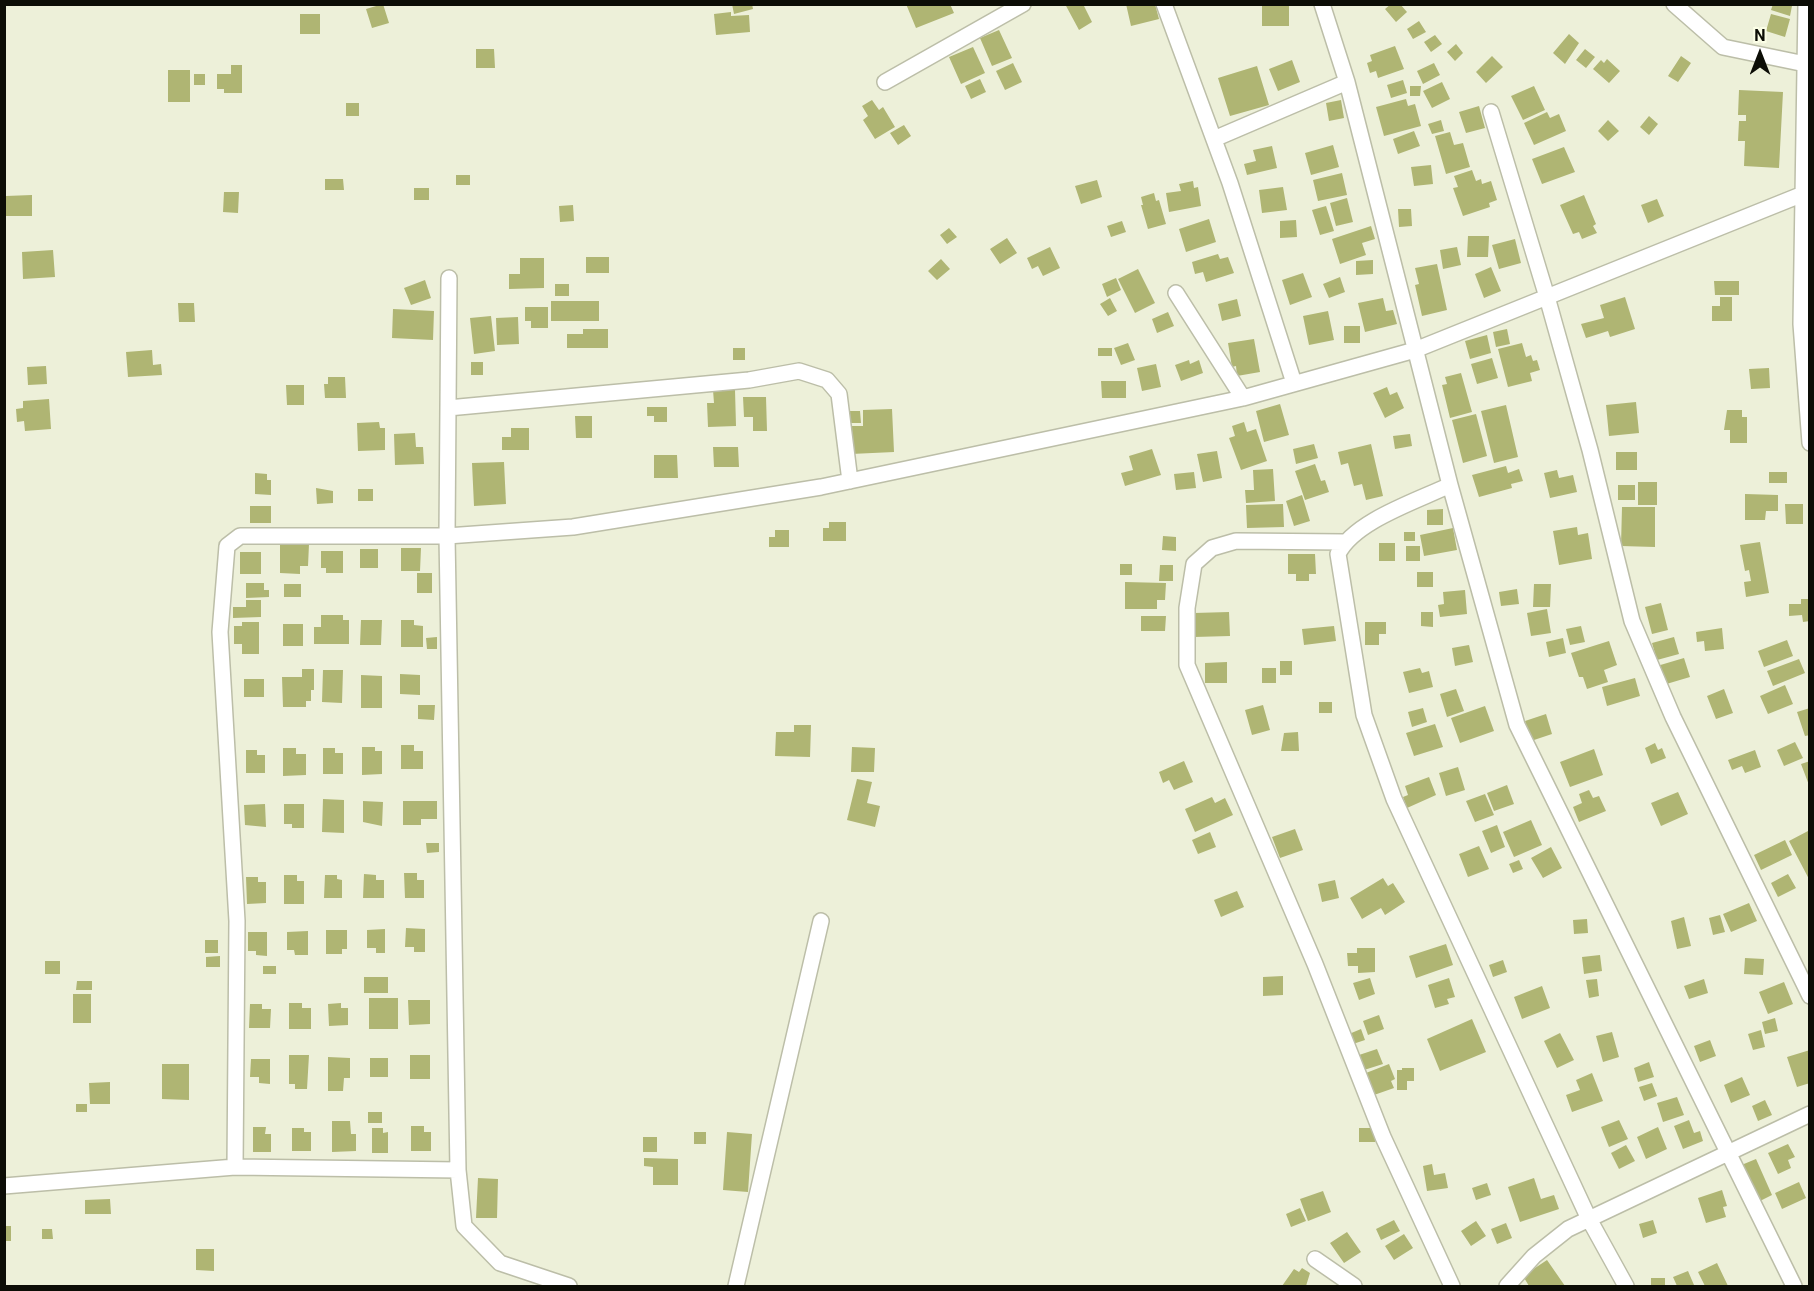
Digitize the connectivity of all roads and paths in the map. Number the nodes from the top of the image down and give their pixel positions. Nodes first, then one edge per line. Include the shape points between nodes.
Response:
1 (1023, 4) edge
2 (1164, 4) edge
3 (1322, 4) edge
4 (1674, 4) edge
5 (1806, 4) edge
6 (1807, 65) edge
7 (885, 82) dead end
8 (1347, 82) junction
9 (1491, 112) dead end
10 (1214, 139) junction
11 (1803, 194) junction
12 (449, 278) dead end
13 (1176, 293) dead end
14 (1547, 297) junction
15 (1415, 350) junction
16 (1294, 383) junction
17 (1242, 398) junction
18 (448, 408) junction
19 (1809, 442) edge
20 (850, 481) junction
21 (1450, 485) junction
22 (447, 536) junction
23 (1344, 542) junction
24 (821, 921) dead end
25 (1809, 996) edge
26 (1809, 1114) edge
27 (1726, 1153) junction
28 (235, 1167) junction
29 (458, 1170) junction
30 (4, 1186) edge
31 (1589, 1219) junction
32 (1315, 1259) dead end
33 (569, 1287) edge
34 (736, 1287) edge
35 (1354, 1287) edge
36 (1452, 1287) edge
37 (1507, 1287) edge
38 (1626, 1287) edge
39 (1794, 1287) edge

1 - 7 street
2 - 10 street
3 - 8 street
4 - 6 street via 1723,47
5 - 6 street
6 - 11 street
8 - 10 street
8 - 15 street
9 - 14 street
10 - 16 street
11 - 14 street
11 - 19 street via 1802,324
12 - 18 street
13 - 17 street
14 - 15 street
14 - 25 street via 1632,621 1672,717
15 - 16 street
15 - 21 street
16 - 17 street
17 - 20 street
18 - 20 street via 749,380 800,371 827,380 839,394
18 - 22 street
20 - 22 street via 573,527
21 - 23 street via 1360,528
21 - 27 street via 1516,725
22 - 28 street via 240,536 226,546 220,632 237,921
22 - 29 street
23 - 31 street via 1338,554 1364,716 1394,799
23 - 36 street via 1236,541 1212,548 1194,564 1187,608 1187,665 1315,964 1383,1137
24 - 34 street
26 - 27 street
27 - 31 street
27 - 39 street
28 - 29 street
28 - 30 street
29 - 33 street via 464,1226 500,1263
31 - 37 street via 1568,1229 1534,1256
31 - 38 street
32 - 35 street

